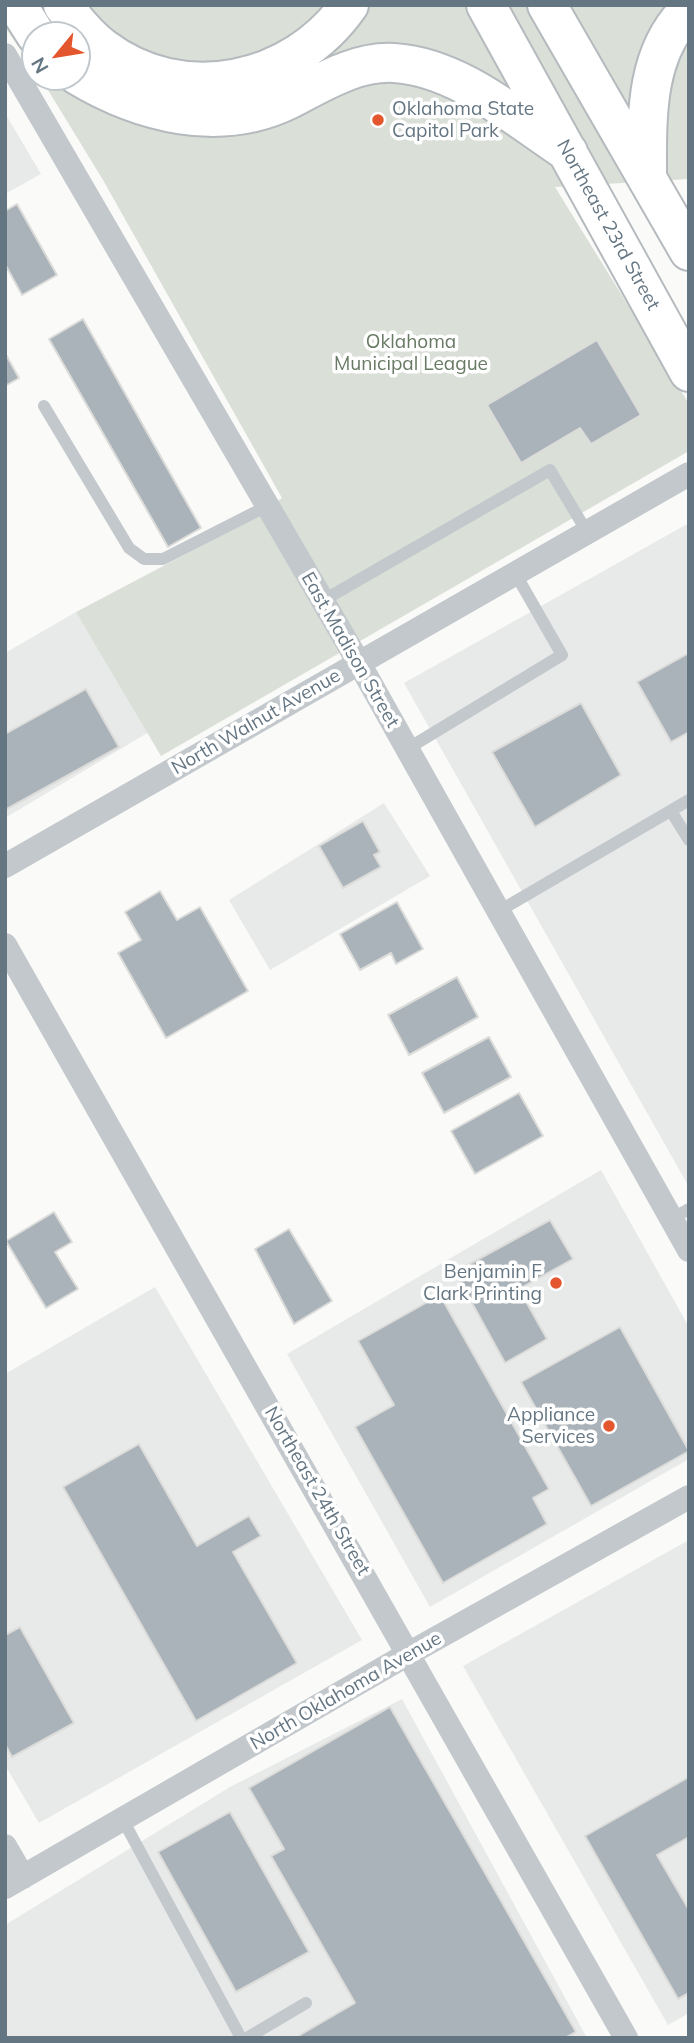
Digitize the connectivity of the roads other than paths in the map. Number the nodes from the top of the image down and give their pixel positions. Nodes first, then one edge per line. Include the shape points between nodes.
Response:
1 (17, 5) edge
2 (63, 5) edge
3 (349, 5) edge
4 (486, 5) edge
5 (547, 5) edge
6 (689, 9) edge
7 (27, 21) edge
8 (5, 55) edge
9 (91, 83) edge
10 (568, 152) junction
11 (647, 179) junction
12 (689, 251) edge
13 (689, 372) edge
14 (44, 406) dead end
15 (689, 474) edge
16 (267, 506) junction
17 (587, 532) junction
18 (515, 573) junction
19 (323, 601) junction
20 (359, 663) junction
21 (407, 749) junction
22 (689, 800) edge
23 (671, 811) junction
24 (689, 840) edge
25 (5, 866) edge
26 (499, 911) junction
27 (5, 945) edge
28 (680, 1214) edge
29 (689, 1250) edge
30 (689, 1497) edge
31 (410, 1653) junction
32 (123, 1820) junction
33 (5, 1846) edge
34 (14, 1882) edge
35 (306, 2003) dead end
36 (241, 2038) edge
37 (247, 2038) edge
38 (626, 2038) edge

1 - 7 main road
2 - 3 main road via 103,49 139,69 209,83 280,65 320,39
4 - 10 main road, Northeast 23rd Street
5 - 11 main road
6 - 11 main road via 672,31 652,79
8 - 16 street, East Madison Street
9 - 10 main road via 141,107 219,117 288,100 355,68 393,63 430,70 459,82
10 - 13 main road, Northeast 23rd Street
11 - 12 main road
14 - 16 lane via 129,548 144,559 163,559
15 - 17 street, North Walnut Avenue
16 - 19 street, East Madison Street
17 - 18 street, North Walnut Avenue
17 - 19 lane via 550,470
18 - 20 street, North Walnut Avenue
18 - 21 lane via 562,655
19 - 20 street, East Madison Street
20 - 21 street, East Madison Street
20 - 25 street, North Walnut Avenue
21 - 26 street, East Madison Street
22 - 23 lane
23 - 24 lane
23 - 26 lane
26 - 28 street, East Madison Street
27 - 31 street, Northeast 24th Street
28 - 29 street, East Madison Street
30 - 31 street, North Oklahoma Avenue
31 - 32 street, North Oklahoma Avenue
31 - 38 street, Northeast 24th Street
32 - 34 street, North Oklahoma Avenue
32 - 36 lane
33 - 34 street
35 - 37 lane

